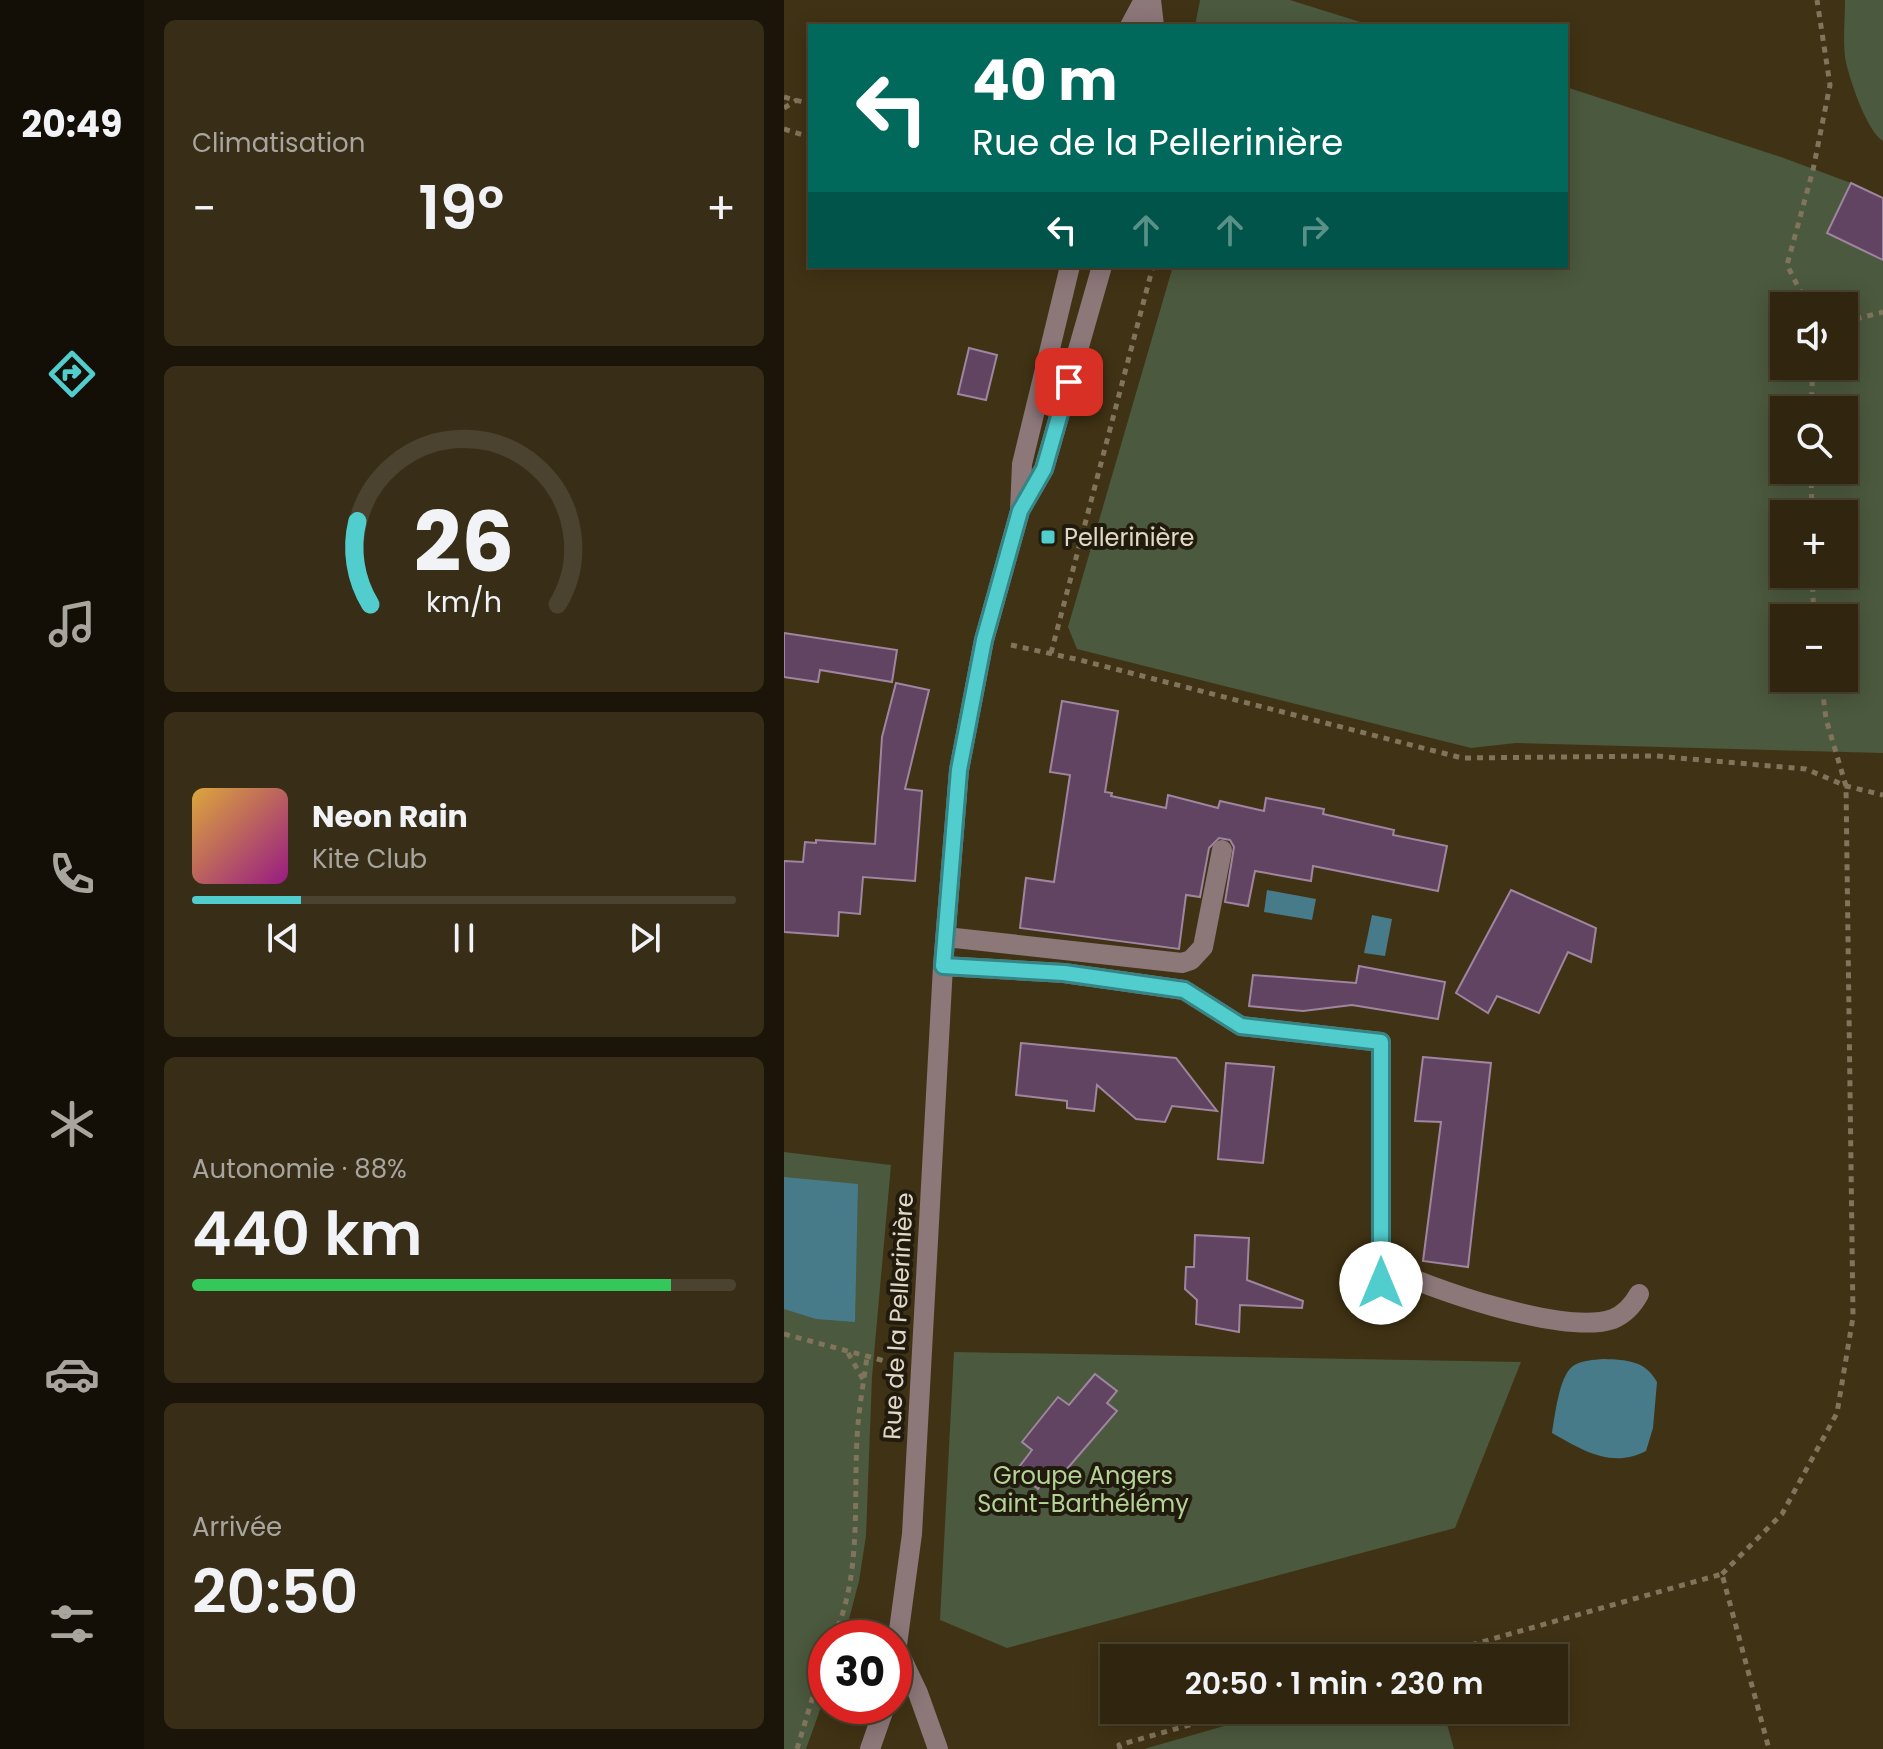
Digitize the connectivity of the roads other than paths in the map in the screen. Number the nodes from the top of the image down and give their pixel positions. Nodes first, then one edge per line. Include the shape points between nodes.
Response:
1 (1144, 0) edge
2 (1151, 0) edge
3 (1131, 24) edge
4 (1154, 24) edge
5 (1070, 268) edge
6 (1101, 268) edge
7 (1020, 511) junction
8 (1222, 850) dead end
9 (946, 937) junction
10 (943, 966) junction
11 (1639, 1294) dead end
12 (901, 1620) edge
13 (912, 1683) edge
14 (879, 1724) edge
15 (870, 1749) edge
16 (938, 1749) edge

1 - 3 street
2 - 4 street
5 - 7 street, Rue de la Pellerinière via 1022,464
6 - 7 street, Rue de la Pellerinière via 1044,469
7 - 9 street, Rue de la Pellerinière via 984,640 959,770
8 - 9 street via 1203,947 1182,963
9 - 10 street, Rue de la Pellerinière
10 - 11 street via 1064,973 1184,990 1241,1026 1381,1042 1381,1274 1517,1314 1586,1322 1614,1318
10 - 12 street, Rue de la Pellerinière via 912,1534
13 - 16 street
14 - 15 street

